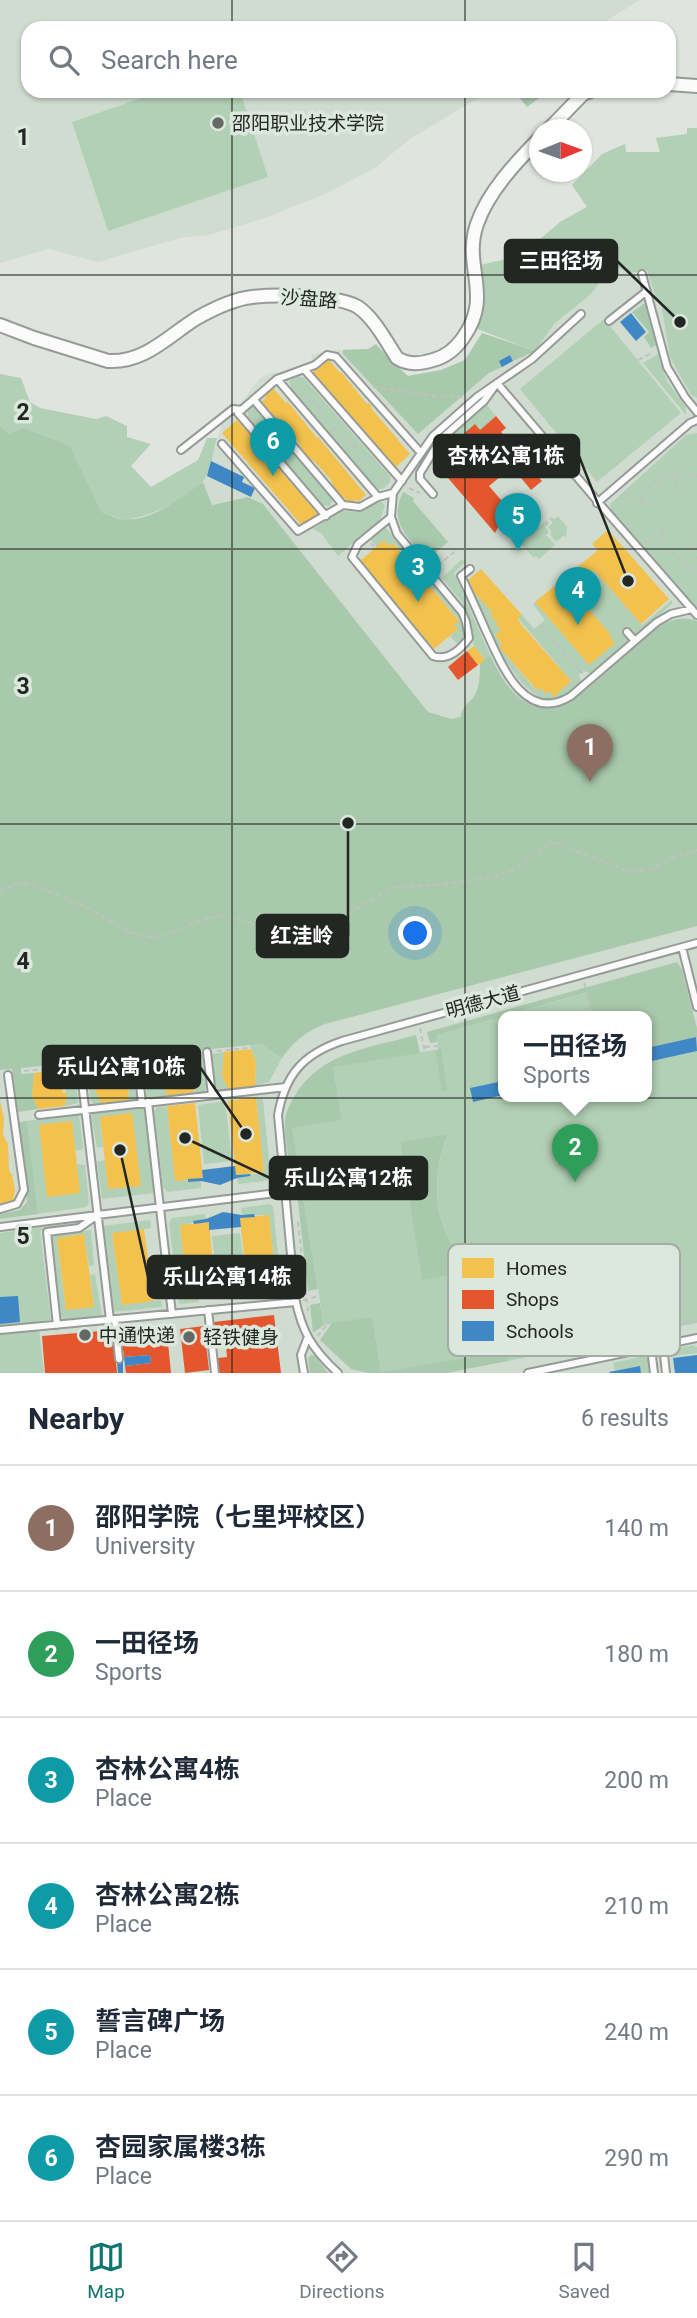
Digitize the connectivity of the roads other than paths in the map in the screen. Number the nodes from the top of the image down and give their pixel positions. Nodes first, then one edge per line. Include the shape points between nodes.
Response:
1 (676, 84) edge
2 (697, 86) edge
3 (579, 98) edge
4 (559, 119) edge
5 (529, 148) edge
6 (642, 274) dead end
7 (648, 291) junction
8 (581, 314) dead end
9 (610, 321) dead end
10 (0, 325) edge
11 (304, 369) junction
12 (277, 379) junction
13 (498, 383) junction
14 (254, 400) junction
15 (242, 410) junction
16 (697, 412) edge
17 (697, 420) edge
18 (222, 444) dead end
19 (181, 450) dead end
20 (421, 453) junction
21 (404, 483) junction
22 (393, 493) junction
23 (433, 494) dead end
24 (378, 496) junction
25 (597, 503) junction
26 (343, 505) junction
27 (326, 516) junction
28 (391, 517) junction
29 (470, 569) dead end
30 (695, 611) edge
31 (627, 632) dead end
32 (635, 641) junction
33 (697, 943) edge
34 (682, 947) junction
35 (697, 1007) edge
36 (207, 1052) road end
37 (80, 1065) road end
38 (8, 1075) dead end
39 (140, 1086) dead end
40 (286, 1087) junction
41 (212, 1095) junction
42 (145, 1103) junction
43 (85, 1110) junction
44 (39, 1115) dead end
45 (285, 1192) junction
46 (160, 1207) junction
47 (0, 1209) edge
48 (97, 1215) junction
49 (0, 1227) edge
50 (296, 1302) junction
51 (208, 1310) junction
52 (172, 1314) junction
53 (113, 1319) junction
54 (57, 1325) junction
55 (0, 1330) edge
56 (307, 1339) junction
57 (612, 1356) edge
58 (119, 1359) dead end
59 (215, 1373) edge
60 (303, 1373) edge
61 (338, 1373) edge
62 (528, 1373) edge

1 - 2 street
3 - 4 street
5 - 10 street, 沙盘路 via 486,203 472,245 478,281 475,315 460,342 439,358 404,362 362,311 333,299 239,300 199,317 143,355 117,362
6 - 7 lane
7 - 9 lane
7 - 16 lane via 667,367
8 - 13 lane
11 - 12 lane
11 - 20 lane via 331,355
11 - 21 lane
12 - 14 lane
12 - 24 lane
13 - 20 lane via 433,436
13 - 23 lane via 441,439 420,473
13 - 25 lane
14 - 15 lane
14 - 26 lane
15 - 19 lane via 233,409
15 - 27 lane via 238,413
17 - 25 lane
18 - 27 lane via 295,530 302,531
20 - 21 lane
21 - 22 lane
22 - 24 lane
22 - 28 lane
24 - 26 lane via 360,507
25 - 30 lane
26 - 27 lane
28 - 28 lane via 397,534 462,612 469,638 449,657 433,656 352,557 358,544
29 - 32 lane via 461,576 503,668 517,688 536,700 563,700
30 - 32 lane via 671,614
31 - 32 lane
33 - 34 lane, 明德大道
34 - 35 lane
34 - 40 lane, 明德大道 via 324,1047 301,1064
36 - 41 lane
37 - 43 lane
38 - 47 lane via 24,1190 17,1204
39 - 42 lane
40 - 41 lane
40 - 45 lane via 278,1115
41 - 42 lane
42 - 43 lane
42 - 46 lane
43 - 44 lane
43 - 48 lane
45 - 46 lane
45 - 50 lane
46 - 48 lane
46 - 52 lane
48 - 49 lane
48 - 53 lane
48 - 54 lane via 79,1228 47,1232
50 - 51 lane
50 - 56 lane
51 - 52 lane
51 - 59 lane
52 - 53 lane
53 - 54 lane
53 - 58 lane
54 - 55 lane
56 - 60 lane via 301,1355
56 - 61 lane
57 - 62 lane

